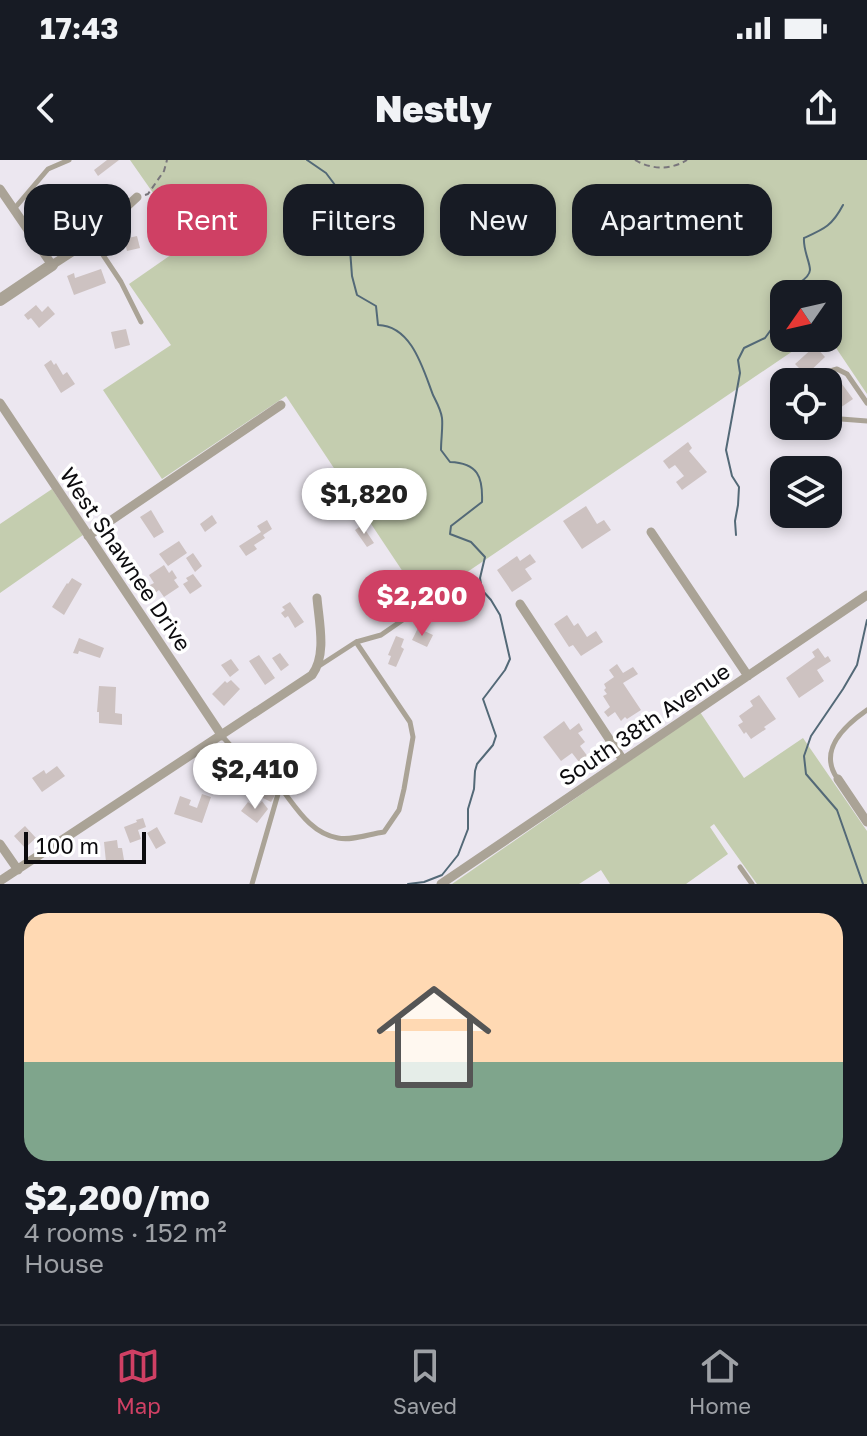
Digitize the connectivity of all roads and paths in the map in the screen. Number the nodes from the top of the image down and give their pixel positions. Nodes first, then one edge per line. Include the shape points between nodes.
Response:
1 (45, 160) edge
2 (69, 160) edge
3 (167, 160) edge
4 (635, 160) edge
5 (687, 160) edge
6 (48, 169) junction
7 (0, 189) edge
8 (137, 197) joint
9 (131, 203) edge
10 (14, 209) junction
11 (66, 256) edge
12 (103, 256) edge
13 (52, 265) junction
14 (0, 300) edge
15 (141, 322) dead end
16 (842, 372) edge
17 (0, 403) edge
18 (867, 403) edge
19 (281, 405) dead end
20 (842, 419) edge
21 (867, 421) edge
22 (651, 532) dead end
23 (88, 536) junction
24 (867, 595) edge
25 (317, 598) dead end
26 (520, 604) dead end
27 (407, 617) dead end
28 (356, 642) junction
29 (319, 666) junction
30 (748, 676) junction
31 (867, 710) edge
32 (222, 736) junction
33 (623, 760) junction
34 (838, 779) joint
35 (280, 787) junction
36 (867, 822) edge
37 (0, 844) edge
38 (740, 867) dead end
39 (18, 870) junction
40 (0, 881) edge
41 (252, 884) edge
42 (441, 884) edge
43 (752, 884) edge

1 - 6 lane
2 - 6 lane
3 - 8 path via 148,194
4 - 5 path via 666,168
6 - 10 lane
7 - 10 street
8 - 9 street
10 - 13 street
11 - 13 street
12 - 15 lane
13 - 14 street
16 - 18 lane
17 - 23 street, West Shawnee Drive
19 - 23 street
20 - 21 lane
22 - 30 street
23 - 32 street, West Shawnee Drive
24 - 30 street, South 38th Avenue
25 - 29 street
26 - 33 street
27 - 28 lane via 381,635
28 - 29 lane
28 - 35 lane via 410,722 413,737 399,810 384,832 340,839 311,826
29 - 32 street
30 - 33 street, South 38th Avenue
31 - 34 lane via 831,750 830,765
32 - 35 lane
32 - 39 street
33 - 42 street, South 38th Avenue
34 - 36 street
35 - 41 lane
37 - 39 street
38 - 43 lane
39 - 40 street

